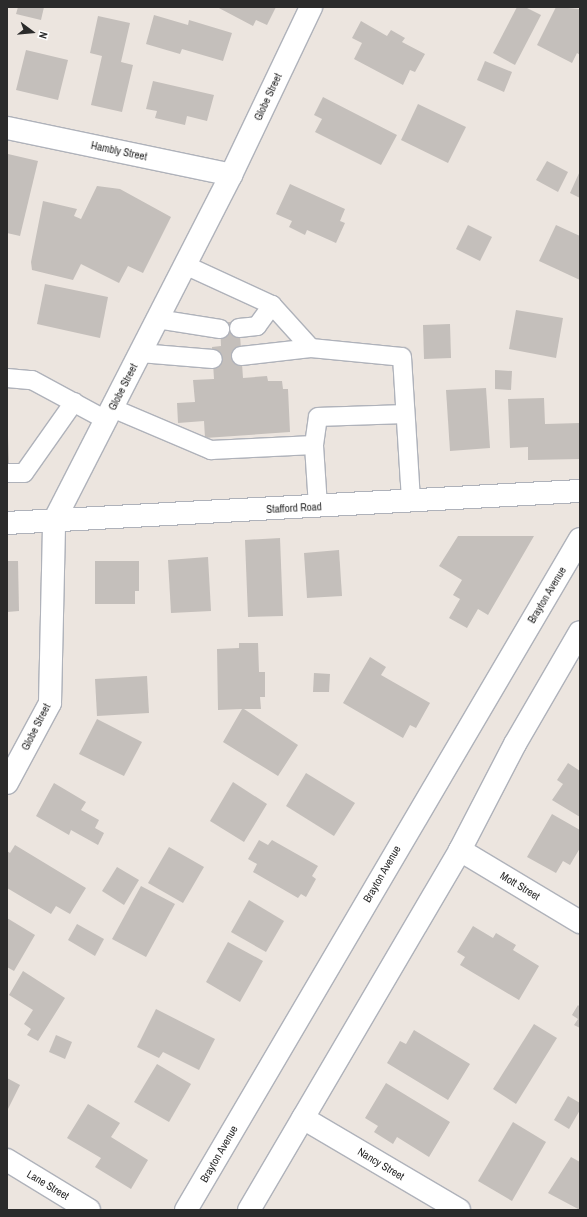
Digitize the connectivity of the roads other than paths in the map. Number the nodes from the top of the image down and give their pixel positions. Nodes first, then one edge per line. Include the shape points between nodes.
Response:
1 (310, 7) edge
2 (7, 128) edge
3 (231, 175) junction
4 (185, 265) junction
5 (272, 305) junction
6 (158, 319) junction
7 (239, 328) dead end
8 (220, 330) dead end
9 (311, 348) junction
10 (140, 353) junction
11 (241, 356) dead end
12 (213, 359) dead end
13 (7, 378) edge
14 (74, 402) junction
15 (109, 414) junction
16 (404, 414) junction
17 (314, 445) junction
18 (7, 473) edge
19 (580, 491) edge
20 (412, 501) junction
21 (318, 506) junction
22 (54, 522) junction
23 (7, 523) edge
24 (580, 539) edge
25 (580, 632) edge
26 (7, 783) edge
27 (460, 850) junction
28 (580, 922) edge
29 (303, 1118) junction
30 (7, 1160) edge
31 (89, 1210) edge
32 (186, 1210) edge
33 (249, 1210) edge
34 (459, 1210) edge

1 - 3 main road, Globe Street
2 - 3 main road, Hambly Street
3 - 4 main road, Globe Street
4 - 5 lane
4 - 6 main road, Globe Street
5 - 7 lane via 257,326
5 - 9 lane
6 - 8 lane
6 - 10 main road, Globe Street
9 - 11 lane
9 - 16 lane via 402,357
10 - 12 lane
10 - 15 main road, Globe Street
13 - 14 lane via 32,380
14 - 15 lane
14 - 18 lane via 24,473
15 - 17 lane via 211,450
15 - 22 main road, Globe Street
16 - 17 lane via 318,417
16 - 20 lane
17 - 21 lane
19 - 20 main road, Stafford Road
20 - 21 main road, Stafford Road
21 - 22 main road, Stafford Road
22 - 23 main road, Stafford Road
22 - 26 main road, Globe Street via 50,703
24 - 32 main road, Brayton Avenue
25 - 27 main road via 516,744
27 - 28 main road, Mott Street
27 - 29 main road
29 - 33 main road
29 - 34 main road, Nancy Street
30 - 31 main road, Lane Street

